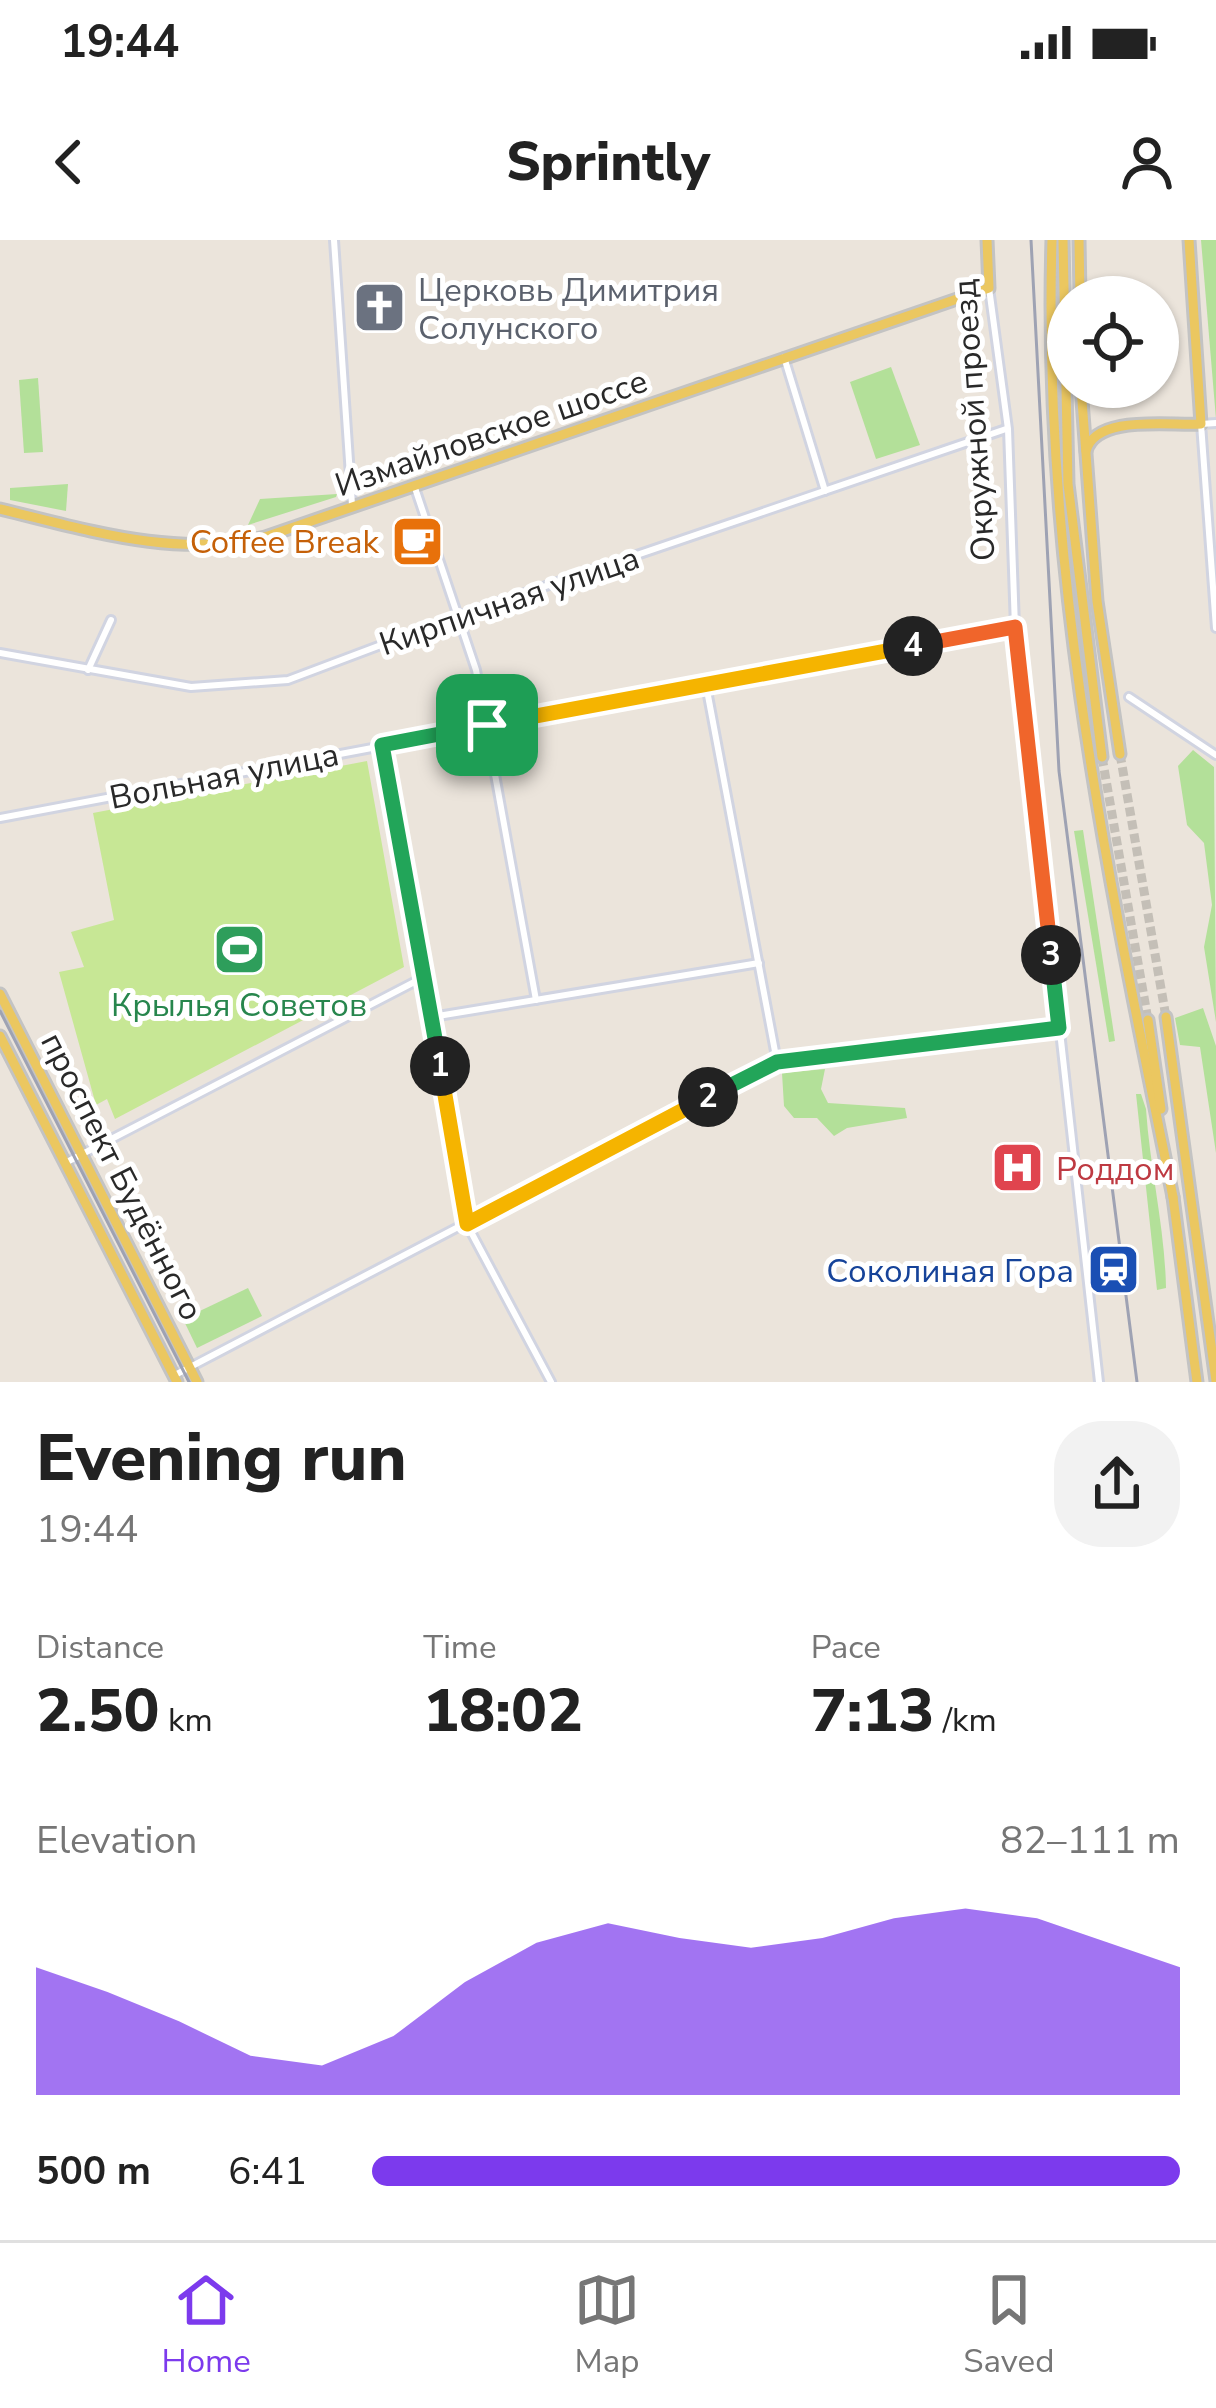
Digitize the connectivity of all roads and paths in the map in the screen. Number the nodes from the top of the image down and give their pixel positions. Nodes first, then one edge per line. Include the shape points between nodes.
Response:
1 (334, 240) edge
2 (987, 240) edge
3 (1052, 240) edge
4 (1063, 240) edge
5 (1079, 240) edge
6 (1189, 240) edge
7 (1080, 276) edge
8 (989, 288) junction
9 (784, 357) junction
10 (1082, 408) edge
11 (1216, 423) edge
12 (1202, 424) junction
13 (1008, 429) junction
14 (1083, 462) junction
15 (415, 488) junction
16 (825, 491) junction
17 (0, 508) edge
18 (352, 509) junction
19 (458, 616) junction
20 (111, 620) dead end
21 (1015, 627) junction
22 (1216, 628) edge
23 (0, 652) edge
24 (88, 670) junction
25 (706, 686) junction
26 (1129, 697) dead end
27 (487, 725) junction
28 (382, 745) junction
29 (1120, 754) tunnel mouth
30 (1216, 755) edge
31 (1102, 757) tunnel mouth
32 (0, 818) edge
33 (759, 963) junction
34 (424, 977) junction
35 (0, 994) edge
36 (536, 1000) junction
37 (432, 1017) junction
38 (1166, 1017) tunnel mouth
39 (1148, 1020) tunnel mouth
40 (1059, 1028) junction
41 (0, 1036) edge
42 (777, 1062) junction
43 (82, 1154) junction
44 (64, 1163) junction
45 (1173, 1197) junction
46 (467, 1224) junction
47 (190, 1368) junction
48 (176, 1379) edge
49 (1216, 1381) edge
50 (197, 1382) edge
51 (551, 1382) edge
52 (1099, 1382) edge
53 (1197, 1382) edge

1 - 18 street
2 - 8 main road, Окружной проезд
3 - 45 main road via 1052,466 1066,598 1088,756
4 - 31 main road via 1067,484
5 - 7 main road
6 - 12 main road
8 - 9 main road, Измайловское шоссе
8 - 13 street, Окружной проезд
9 - 15 main road, Измайловское шоссе
9 - 16 street
10 - 14 main road
11 - 12 street
12 - 14 main road via 1104,429 1089,439
12 - 22 street
13 - 16 street, Кирпичная улица
13 - 21 street, Окружной проезд
14 - 29 main road
15 - 18 main road, Измайловское шоссе
15 - 19 street
16 - 19 street, Кирпичная улица
17 - 18 main road, Измайловское шоссе via 196,546 265,537
19 - 24 street, Кирпичная улица via 287,680 208,688
19 - 27 street
20 - 24 street
21 - 25 street, Вольная улица
21 - 40 street, Окружной проезд
23 - 24 street, Кирпичная улица
25 - 27 street, Вольная улица
25 - 33 street
26 - 30 street
27 - 28 street, Вольная улица
27 - 36 street
28 - 32 street, Вольная улица
28 - 34 street
33 - 36 street
33 - 42 street
34 - 37 street
34 - 43 street
35 - 43 main road, проспект Будённого
36 - 37 street
37 - 46 street
38 - 49 main road
39 - 45 main road
40 - 42 street
40 - 52 street, Окружной проезд
41 - 44 main road, проспект Будённого
42 - 46 street
43 - 44 street
43 - 47 main road, проспект Будённого
44 - 48 main road, проспект Будённого
45 - 53 main road
46 - 47 street
46 - 51 street
47 - 48 street
47 - 50 main road, проспект Будённого

